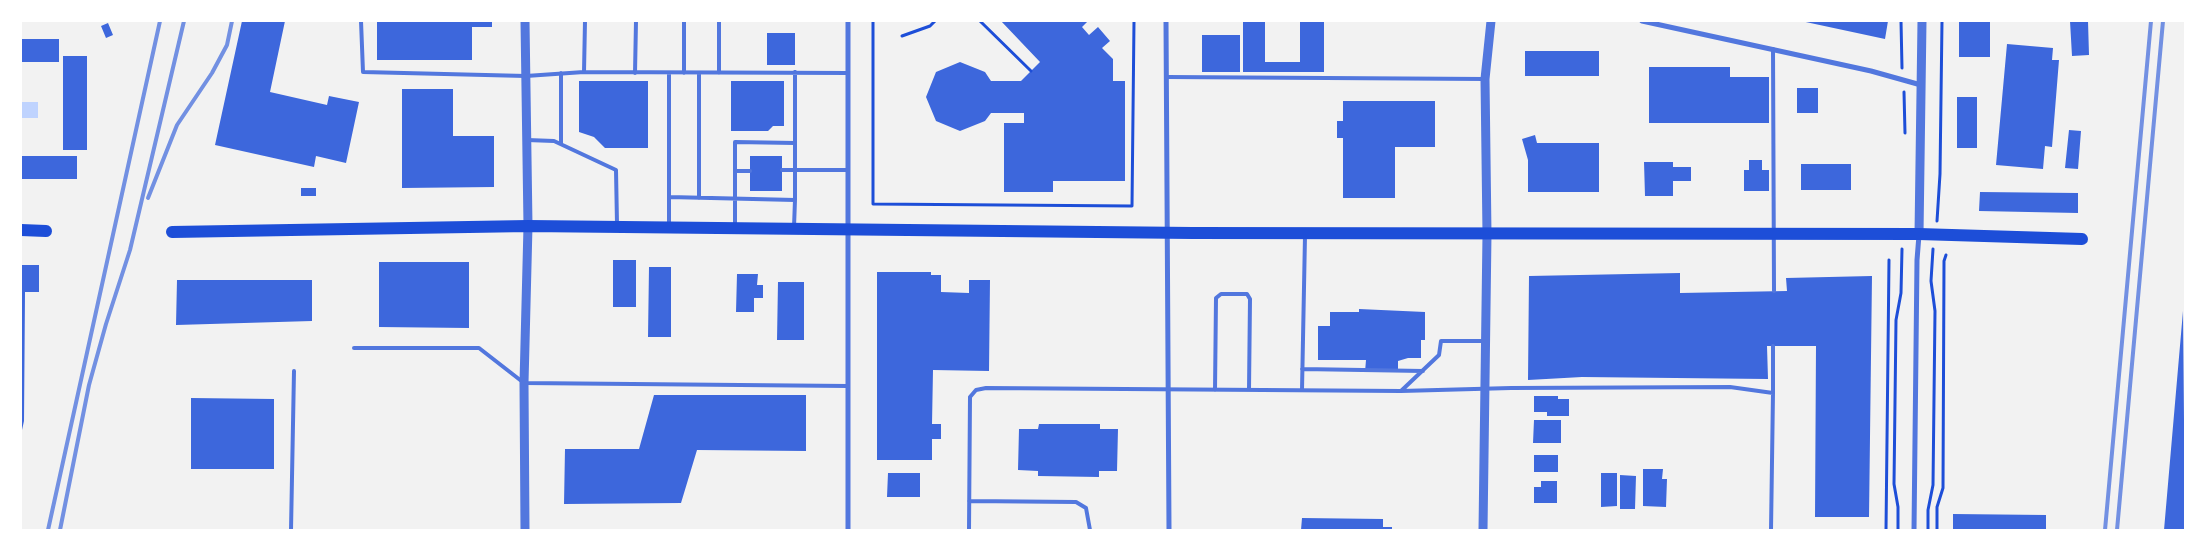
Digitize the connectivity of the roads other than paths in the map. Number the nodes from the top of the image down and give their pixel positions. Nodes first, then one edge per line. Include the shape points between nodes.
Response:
1 (361, 21) edge
2 (525, 21) edge
3 (585, 21) edge
4 (636, 21) edge
5 (684, 21) edge
6 (719, 21) edge
7 (848, 21) edge
8 (1166, 21) edge
9 (1491, 21) edge
10 (1642, 21) edge
11 (1922, 21) edge
12 (1773, 49) junction
13 (584, 72) junction
14 (796, 72) junction
15 (561, 73) junction
16 (635, 73) junction
17 (669, 73) junction
18 (684, 73) junction
19 (699, 73) junction
20 (719, 73) junction
21 (848, 73) junction
22 (526, 76) junction
23 (1167, 76) junction
24 (1485, 80) junction
25 (1921, 84) junction
26 (527, 140) junction
27 (795, 143) junction
28 (561, 144) junction
29 (782, 170) dead end
30 (796, 170) junction
31 (848, 170) junction
32 (735, 171) junction
33 (750, 171) dead end
34 (669, 197) junction
35 (698, 198) junction
36 (735, 199) junction
37 (795, 200) junction
38 (528, 226) junction
39 (617, 226) junction
40 (669, 227) junction
41 (735, 228) junction
42 (794, 228) junction
43 (848, 229) junction
44 (21, 230) edge
45 (46, 231) dead end
46 (172, 232) dead end
47 (1167, 233) junction
48 (1305, 233) junction
49 (1487, 234) junction
50 (1774, 234) junction
51 (1919, 234) junction
52 (2082, 239) dead end
53 (1774, 291) dead end
54 (1485, 341) junction
55 (1773, 346) dead end
56 (354, 348) dead end
57 (294, 370) dead end
58 (1302, 370) junction
59 (1423, 371) junction
60 (524, 383) junction
61 (848, 386) junction
62 (1485, 388) junction
63 (1168, 390) junction
64 (1215, 390) junction
65 (1249, 390) junction
66 (1302, 390) junction
67 (1401, 392) junction
68 (1772, 392) junction
69 (970, 501) junction
70 (291, 530) edge
71 (526, 530) edge
72 (848, 530) edge
73 (969, 530) edge
74 (1090, 530) edge
75 (1169, 530) edge
76 (1483, 530) edge
77 (1771, 530) edge
78 (1914, 530) edge

1 - 22 lane via 363,72
2 - 22 street
3 - 13 lane
4 - 16 lane
5 - 18 lane
6 - 20 lane
7 - 21 street
8 - 23 street
9 - 24 street
10 - 12 street
11 - 25 street
12 - 25 street
12 - 50 lane
13 - 15 lane
13 - 16 lane
14 - 20 lane
14 - 21 lane
14 - 27 lane
15 - 22 lane
15 - 28 lane
16 - 17 lane
17 - 18 lane
17 - 34 lane
18 - 19 lane
19 - 20 lane
19 - 35 lane
21 - 31 street
22 - 26 street
23 - 24 lane
23 - 47 street
24 - 49 street
25 - 51 street
26 - 28 lane
26 - 38 street
27 - 30 lane
27 - 32 lane via 735,142
28 - 39 lane via 616,170
29 - 30 lane
30 - 31 lane
30 - 37 lane
31 - 43 street
32 - 33 lane
32 - 36 lane
34 - 35 lane
34 - 40 lane
35 - 36 lane
36 - 37 lane
36 - 41 lane
37 - 42 lane
38 - 39 main road
38 - 46 main road
38 - 60 street
39 - 40 main road
40 - 41 main road
41 - 42 main road
42 - 43 main road
43 - 47 main road
43 - 61 street
44 - 45 main road
47 - 48 main road
47 - 63 street
48 - 49 main road
48 - 58 lane
49 - 50 main road
49 - 54 street
50 - 51 main road
50 - 53 lane
51 - 52 main road
51 - 78 street
54 - 59 lane via 1441,341 1439,355
54 - 62 street
55 - 68 lane
56 - 60 lane via 479,348
57 - 70 lane
58 - 59 lane
58 - 66 lane
59 - 67 lane
60 - 61 lane
60 - 71 street
61 - 72 street
62 - 67 lane
62 - 68 lane via 1730,387
62 - 76 street
63 - 64 lane
63 - 69 lane via 976,390 970,397
63 - 75 street
64 - 65 lane
64 - 65 lane via 1216,298 1222,294 1247,294 1250,299
65 - 66 lane
66 - 67 lane
68 - 77 lane
69 - 73 lane
69 - 74 lane via 1076,502 1086,508

